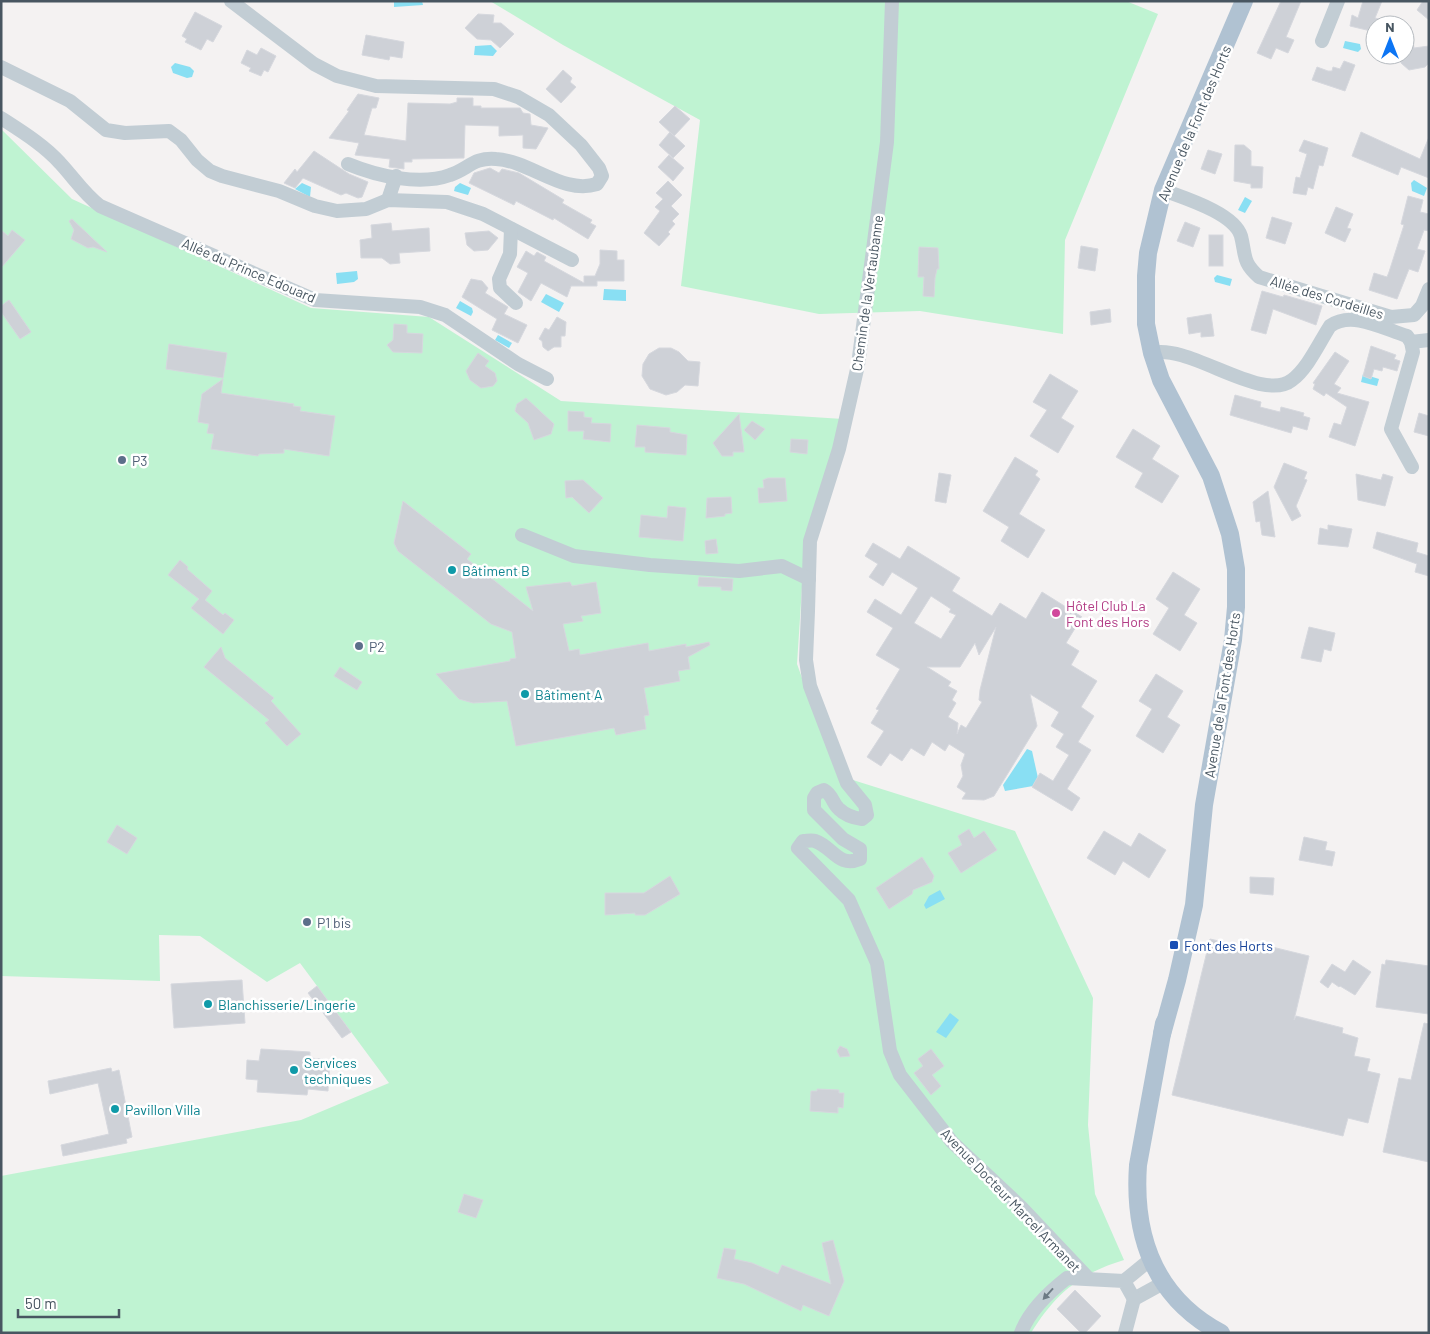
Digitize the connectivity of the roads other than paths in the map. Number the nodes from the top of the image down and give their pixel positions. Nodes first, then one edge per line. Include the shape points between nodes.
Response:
1 (232, 1) edge
2 (892, 1) edge
3 (1244, 1) edge
4 (1252, 1) edge
5 (1338, 1) edge
6 (1229, 39) junction
7 (1322, 41) dead end
8 (1, 67) edge
9 (1, 118) edge
10 (348, 164) dead end
11 (396, 176) junction
12 (1163, 190) junction
13 (388, 200) junction
14 (511, 229) junction
15 (572, 260) dead end
16 (1429, 289) edge
17 (516, 303) dead end
18 (1429, 340) edge
19 (1411, 342) junction
20 (1152, 353) junction
21 (547, 379) dead end
22 (1412, 468) dead end
23 (522, 535) dead end
24 (809, 579) junction
25 (1151, 1260) junction
26 (1089, 1279) junction
27 (1124, 1281) junction
28 (1165, 1282) junction
29 (1134, 1299) junction
30 (1021, 1333) edge
31 (1125, 1333) edge
32 (1221, 1333) edge

1 - 11 street via 314,64 338,76 376,86 494,89 518,97 556,121 581,145 602,176 598,184 588,188 574,187 520,163 495,159 476,160 450,175 429,180
2 - 24 street, Chemin de la Vertaubanne via 887,142 858,365 839,449 810,542
3 - 6 main road, Avenue de la Font des Horts
4 - 6 main road, Avenue de la Font des Horts
5 - 7 street
6 - 12 main road, Avenue de la Font des Horts
8 - 13 street via 70,101 106,130 125,133 169,131 197,160 222,176 280,191 315,206 337,211 366,209
9 - 21 street, Allée du Prince Edouard via 59,162 100,206 315,300 420,307 445,315 518,364
10 - 11 street
11 - 13 street
12 - 16 street, Allée des Cordeilles via 1227,217 1241,234 1244,259 1259,277 1403,318 1414,315
12 - 20 main road, Avenue de la Font des Horts via 1146,276 1146,324
13 - 14 street via 447,202 483,214
14 - 15 street
14 - 17 street via 510,254 499,279 500,288
18 - 19 street
19 - 20 street via 1407,336 1353,319 1337,321 1330,326 1302,370 1279,387 1250,381 1181,355 1160,351
19 - 22 street via 1413,352 1391,429
20 - 25 main road, Avenue de la Font des Horts via 1161,380 1211,476 1230,534 1236,569 1236,607 1196,874 1179,922 1138,1165 1136,1189 1142,1237
23 - 24 street via 574,556 739,571 782,566
24 - 26 street, Avenue Docteur Marcel Armanet via 806,660 810,686 847,783 865,805 867,815 862,819 852,817 838,809 831,794 824,790 817,793 814,810 843,840 860,849 860,859 853,862 842,860 816,841 803,841 798,848 849,900 877,963 890,1051 900,1075 952,1142 1021,1207
25 - 27 street
25 - 28 main road, Avenue de la Font des Horts
26 - 27 street, Avenue Docteur Marcel Armanet
26 -> 30 street via 1067,1278 1049,1292
27 - 29 street
28 - 29 street
28 - 32 main road, Avenue de la Font des Horts via 1187,1309
29 - 31 street

